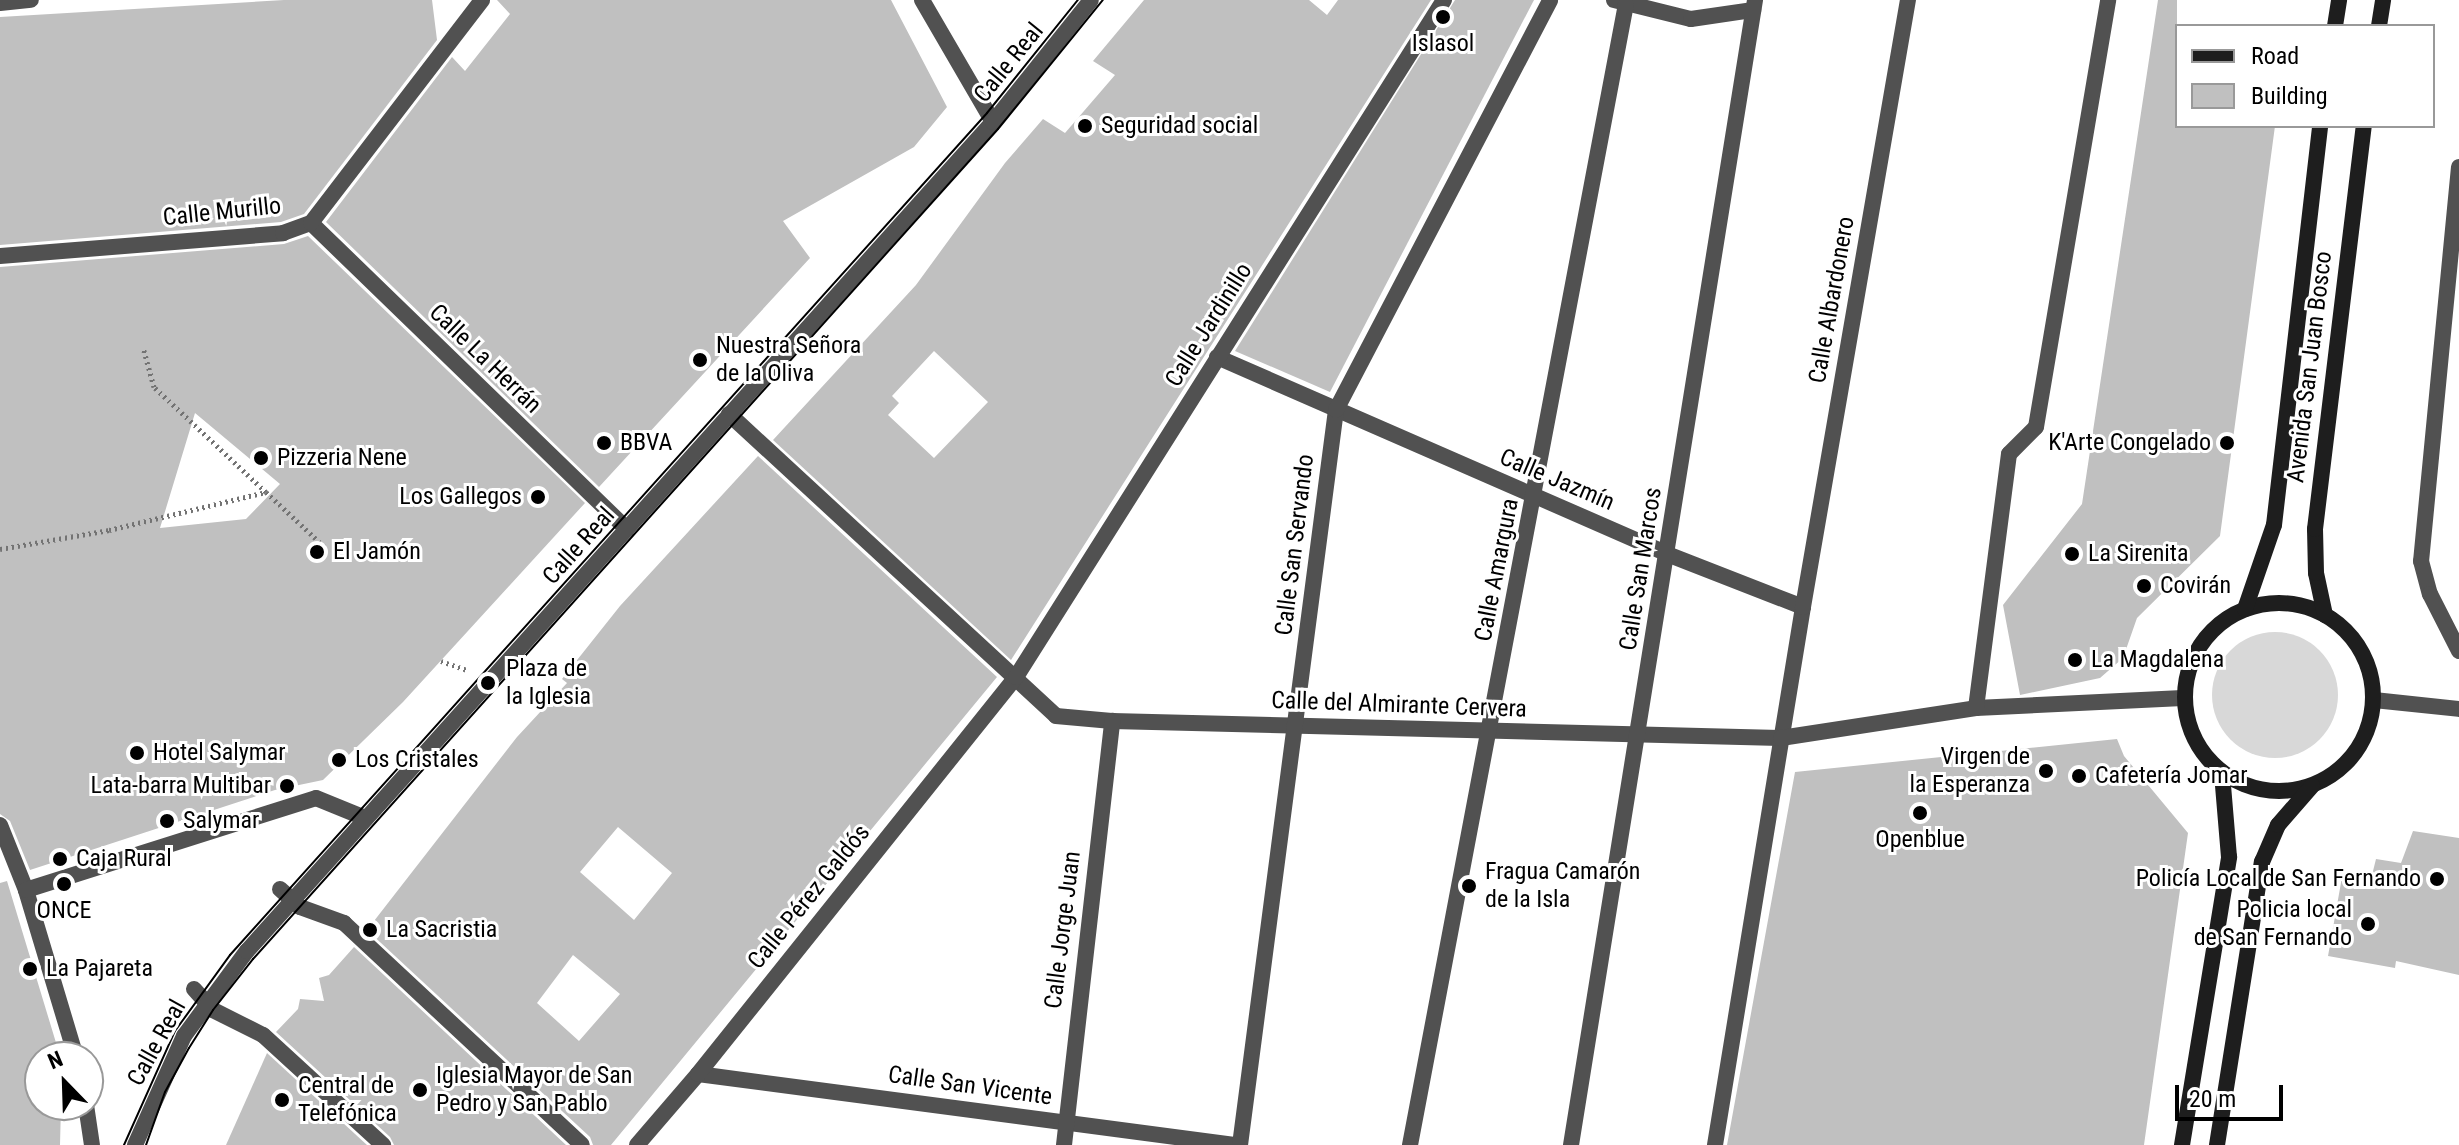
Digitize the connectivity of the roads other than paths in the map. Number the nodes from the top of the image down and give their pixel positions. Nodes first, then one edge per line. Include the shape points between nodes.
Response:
1 (31, 0) edge
2 (482, 0) edge
3 (922, 0) edge
4 (1091, 0) edge
5 (1444, 0) edge
6 (1550, 0) edge
7 (1908, 0) edge
8 (2108, 0) edge
9 (2339, 0) edge
10 (2383, 0) edge
11 (1620, 2) edge
12 (0, 3) edge
13 (1754, 5) edge
14 (2335, 24) edge
15 (2379, 24) edge
16 (993, 122) junction
17 (2320, 128) edge
18 (2364, 128) edge
19 (2459, 167) edge
20 (311, 223) junction
21 (0, 256) edge
22 (1217, 357) junction
23 (1336, 410) junction
24 (729, 414) junction
25 (1535, 497) junction
26 (627, 529) junction
27 (1667, 554) junction
28 (1803, 607) junction
29 (2245, 609) junction
30 (2325, 615) junction
31 (2459, 651) edge
32 (1016, 677) junction
33 (2183, 698) junction
34 (2374, 700) junction
35 (1976, 708) junction
36 (2459, 709) edge
37 (1112, 721) junction
38 (1296, 725) junction
39 (1491, 732) junction
40 (1639, 737) junction
41 (1781, 738) junction
42 (2222, 774) junction
43 (2312, 786) junction
44 (365, 818) junction
45 (1, 829) edge
46 (26, 890) junction
47 (286, 894) junction
48 (194, 989) dead end
49 (206, 1002) junction
50 (71, 1041) edge
51 (698, 1074) junction
52 (88, 1121) edge
53 (1065, 1123) junction
54 (92, 1145) edge
55 (135, 1145) edge
56 (383, 1145) edge
57 (582, 1145) edge
58 (637, 1145) edge
59 (1064, 1145) edge
60 (1238, 1145) edge
61 (1410, 1145) edge
62 (1571, 1145) edge
63 (1715, 1145) edge
64 (2182, 1145) edge
65 (2217, 1145) edge

1 - 12 street
2 - 20 street, Calle Murillo
3 - 16 street
4 - 16 street, Calle Real
5 - 22 street, Calle Jardinillo
6 - 23 street, Calle San Servando
7 - 28 street, Calle Albardonero
8 - 35 street via 2036,427 2009,454
9 - 14 street
10 - 15 street
11 - 13 street via 1691,19
11 - 25 street, Calle Amargura
13 - 27 street, Calle San Marcos
16 - 24 street, Calle Real
17 - 29 street, Avenida San Juan Bosco via 2274,525
18 - 30 street, Avenida San Juan Bosco via 2315,529 2316,573
19 - 31 street via 2421,561 2430,594
20 - 21 street, Calle Murillo via 283,233
20 - 26 street, Calle La Herrán
22 - 23 street, Calle Jazmín
22 - 32 street, Calle Jardinillo
23 - 25 street, Calle Jazmín
23 - 38 street, Calle San Servando
24 - 26 street, Calle Real
24 - 32 street, Calle del Almirante Cervera
25 - 27 street, Calle Jazmín
25 - 39 street, Calle Amargura
26 - 44 street, Calle Real
27 - 28 street, Calle Jazmín
27 - 40 street, Calle San Marcos
28 - 41 street
29 - 30 street via 2299,605
29 - 33 street via 2220,623 2200,644 2187,670
30 - 34 street via 2361,650
32 - 37 street, Calle del Almirante Cervera via 1056,716
32 - 51 street, Calle Pérez Galdós
33 - 35 street, Calle del Almirante Cervera
33 - 42 street via 2188,727 2201,753
34 - 36 street
34 - 43 street via 2369,728 2356,752 2337,773
35 - 41 street, Calle del Almirante Cervera
37 - 38 street, Calle del Almirante Cervera
37 - 53 street, Calle Jorge Juan
38 - 39 street, Calle del Almirante Cervera
38 - 60 street, Calle San Servando
39 - 40 street, Calle del Almirante Cervera
39 - 61 street, Calle Amargura
40 - 41 street, Calle del Almirante Cervera
40 - 62 street, Calle San Marcos
41 - 63 street
42 - 43 street via 2250,788 2279,792
42 - 64 street via 2229,857
43 - 65 street via 2278,825 2262,862
44 - 46 street via 316,798
44 - 47 street, Calle Real
45 - 46 street
46 - 50 street
47 - 49 street, Calle Real
47 - 57 street via 300,907 344,923
48 - 49 street
49 - 55 street, Calle Real via 162,1079
49 - 56 street via 263,1035
51 - 53 street, Calle San Vicente
51 - 58 street, Calle Pérez Galdós
52 - 54 street
53 - 59 street, Calle Jorge Juan
53 - 60 street, Calle San Vicente

